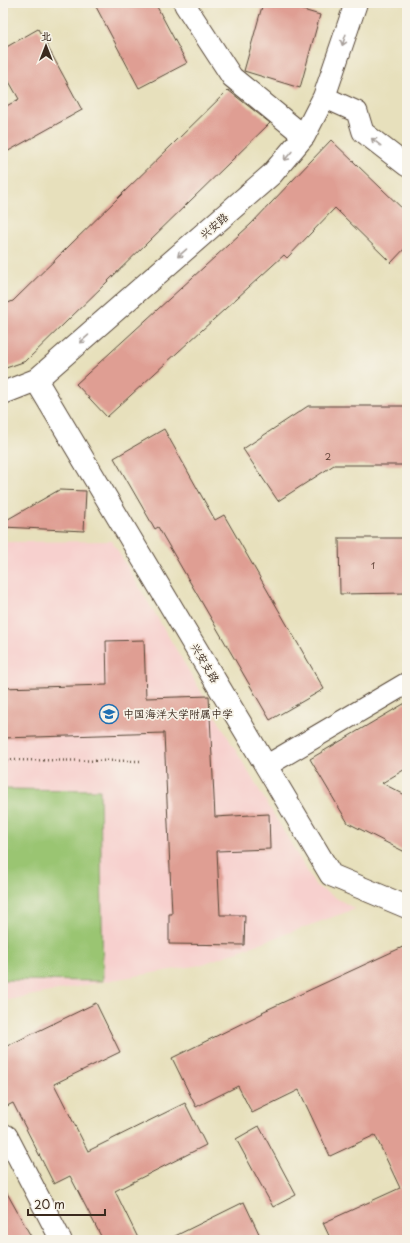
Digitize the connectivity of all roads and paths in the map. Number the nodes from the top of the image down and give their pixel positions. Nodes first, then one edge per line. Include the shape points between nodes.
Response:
1 (356, 3) edge
2 (185, 5) dead end
3 (324, 97) junction
4 (304, 136) junction
5 (407, 166) edge
6 (36, 380) junction
7 (3, 393) edge
8 (407, 683) edge
9 (3, 760) edge
10 (142, 761) dead end
11 (266, 766) junction
12 (407, 908) edge
13 (3, 1134) edge
14 (61, 1240) edge

1 -> 3 street, 兴安路
2 - 4 street via 232,77
3 - 4 street, 兴安路
5 -> 3 street via 363,132 357,112
4 -> 6 street, 兴安路 via 272,174
6 - 7 street, 兴安路
6 - 11 street, 兴安支路
8 - 11 street
9 - 10 path
11 - 12 street, 兴安支路 via 332,875
13 - 14 street via 7,1136

